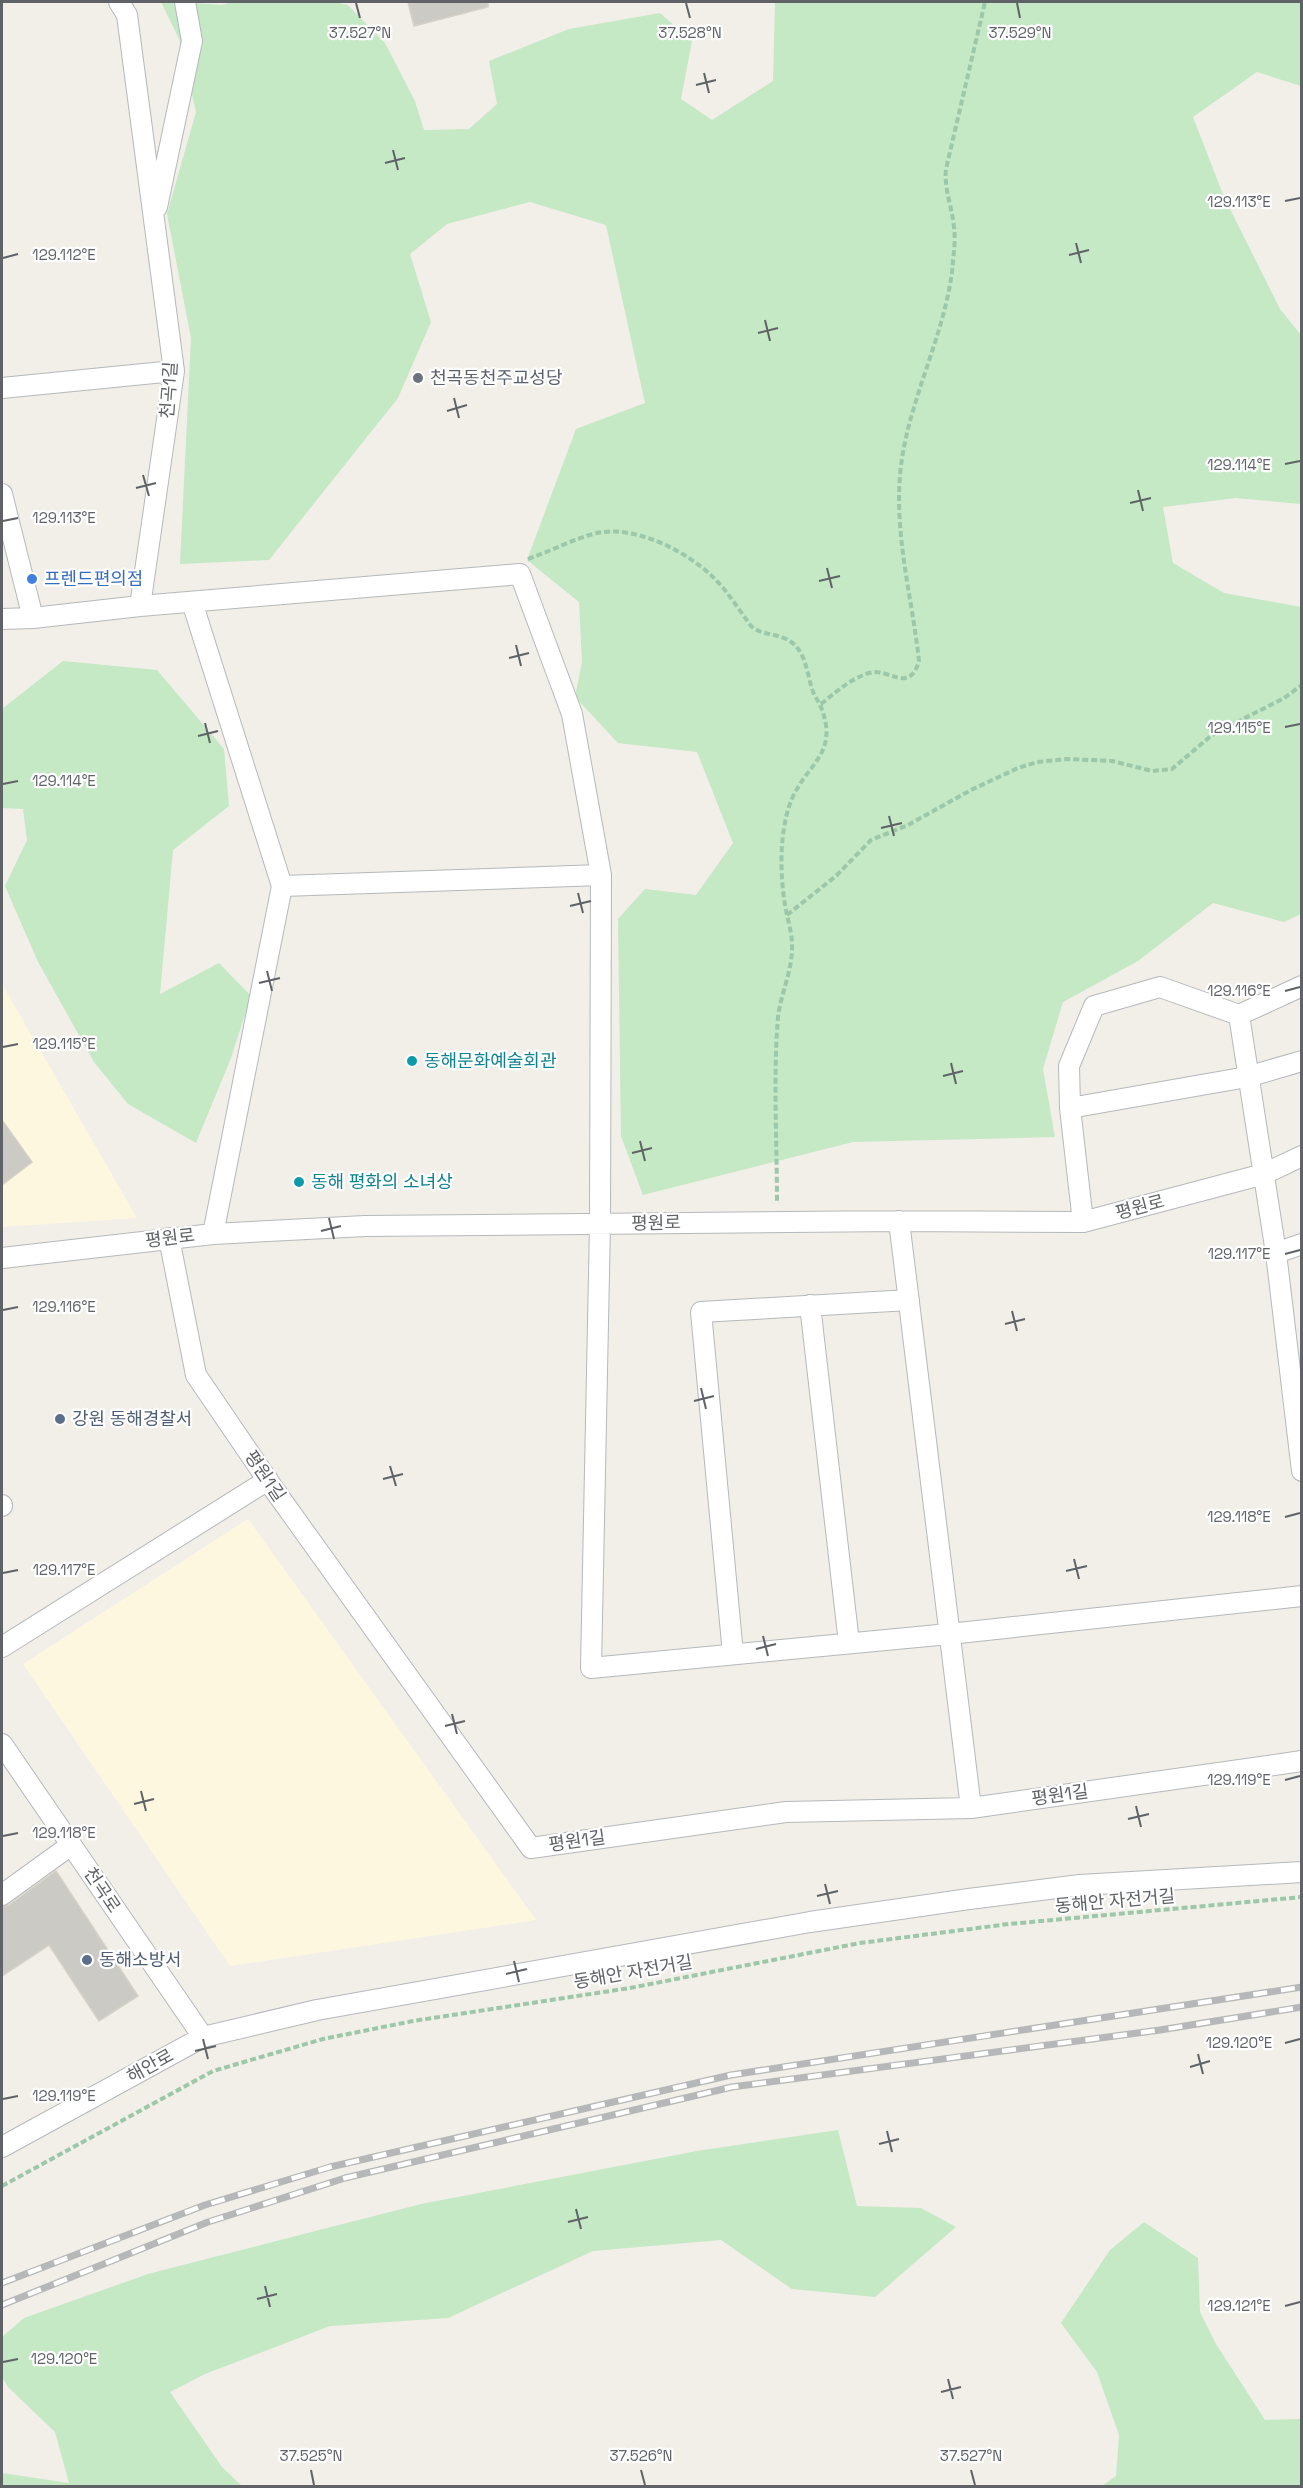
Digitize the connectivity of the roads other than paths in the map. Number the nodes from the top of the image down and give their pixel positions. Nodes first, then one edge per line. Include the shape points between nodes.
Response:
1 (119, 2) edge
2 (185, 2) edge
3 (154, 221) junction
4 (174, 371) junction
5 (2, 388) edge
6 (2, 494) edge
7 (192, 602) junction
8 (140, 606) junction
9 (33, 618) junction
10 (2, 619) edge
11 (601, 875) junction
12 (282, 886) junction
13 (1302, 986) edge
14 (1239, 1015) junction
15 (1302, 1061) edge
16 (1247, 1077) junction
17 (1070, 1108) junction
18 (1302, 1156) edge
19 (1264, 1174) junction
20 (899, 1221) junction
21 (1083, 1222) junction
22 (600, 1224) junction
23 (213, 1234) junction
24 (169, 1239) junction
25 (1302, 1244) edge
26 (1276, 1253) junction
27 (2, 1258) edge
28 (909, 1300) junction
29 (810, 1305) junction
30 (1297, 1378) edge
31 (1302, 1471) edge
32 (268, 1480) junction
33 (1302, 1596) edge
34 (950, 1634) junction
35 (849, 1643) junction
36 (2, 1647) edge
37 (733, 1654) junction
38 (2, 1744) edge
39 (1302, 1761) edge
40 (971, 1808) junction
41 (71, 1845) junction
42 (1302, 1872) edge
43 (2, 1895) edge
44 (203, 2037) junction
45 (2, 2147) edge

1 - 3 street, 천곡1길 via 127,15
2 - 3 street via 192,41
3 - 4 street, 천곡1길
4 - 5 street
4 - 8 street, 천곡1길
6 - 9 street
7 - 8 street
7 - 11 street via 520,574 572,714
7 - 12 street
8 - 9 street
9 - 10 street
11 - 12 street
11 - 22 street
12 - 23 street
13 - 14 street
14 - 16 street
14 - 17 street via 1160,987 1094,1006 1069,1066
15 - 16 street
16 - 17 street
16 - 19 street
17 - 21 street
18 - 19 street, 평원로
19 - 21 street, 평원로
19 - 26 street
20 - 21 street, 평원로
20 - 22 street, 평원로
20 - 28 street
22 - 23 street, 평원로 via 365,1226
22 - 37 street via 591,1668
23 - 24 street, 평원로
24 - 27 street, 평원로
24 - 32 street, 평원1길 via 196,1375
25 - 26 street
26 - 30 street
28 - 29 street
28 - 34 street
29 - 35 street
29 - 37 street via 701,1311
30 - 31 street
32 - 36 street
32 - 40 street, 평원1길 via 531,1848 786,1812
33 - 34 street
34 - 35 street
34 - 40 street
35 - 37 street
38 - 41 street, 천곡로
39 - 40 street, 평원1길
41 - 43 street
41 - 44 street, 천곡로
42 - 44 street, 해안로 via 1080,1885 833,1918 317,2010
44 - 45 street, 해안로

